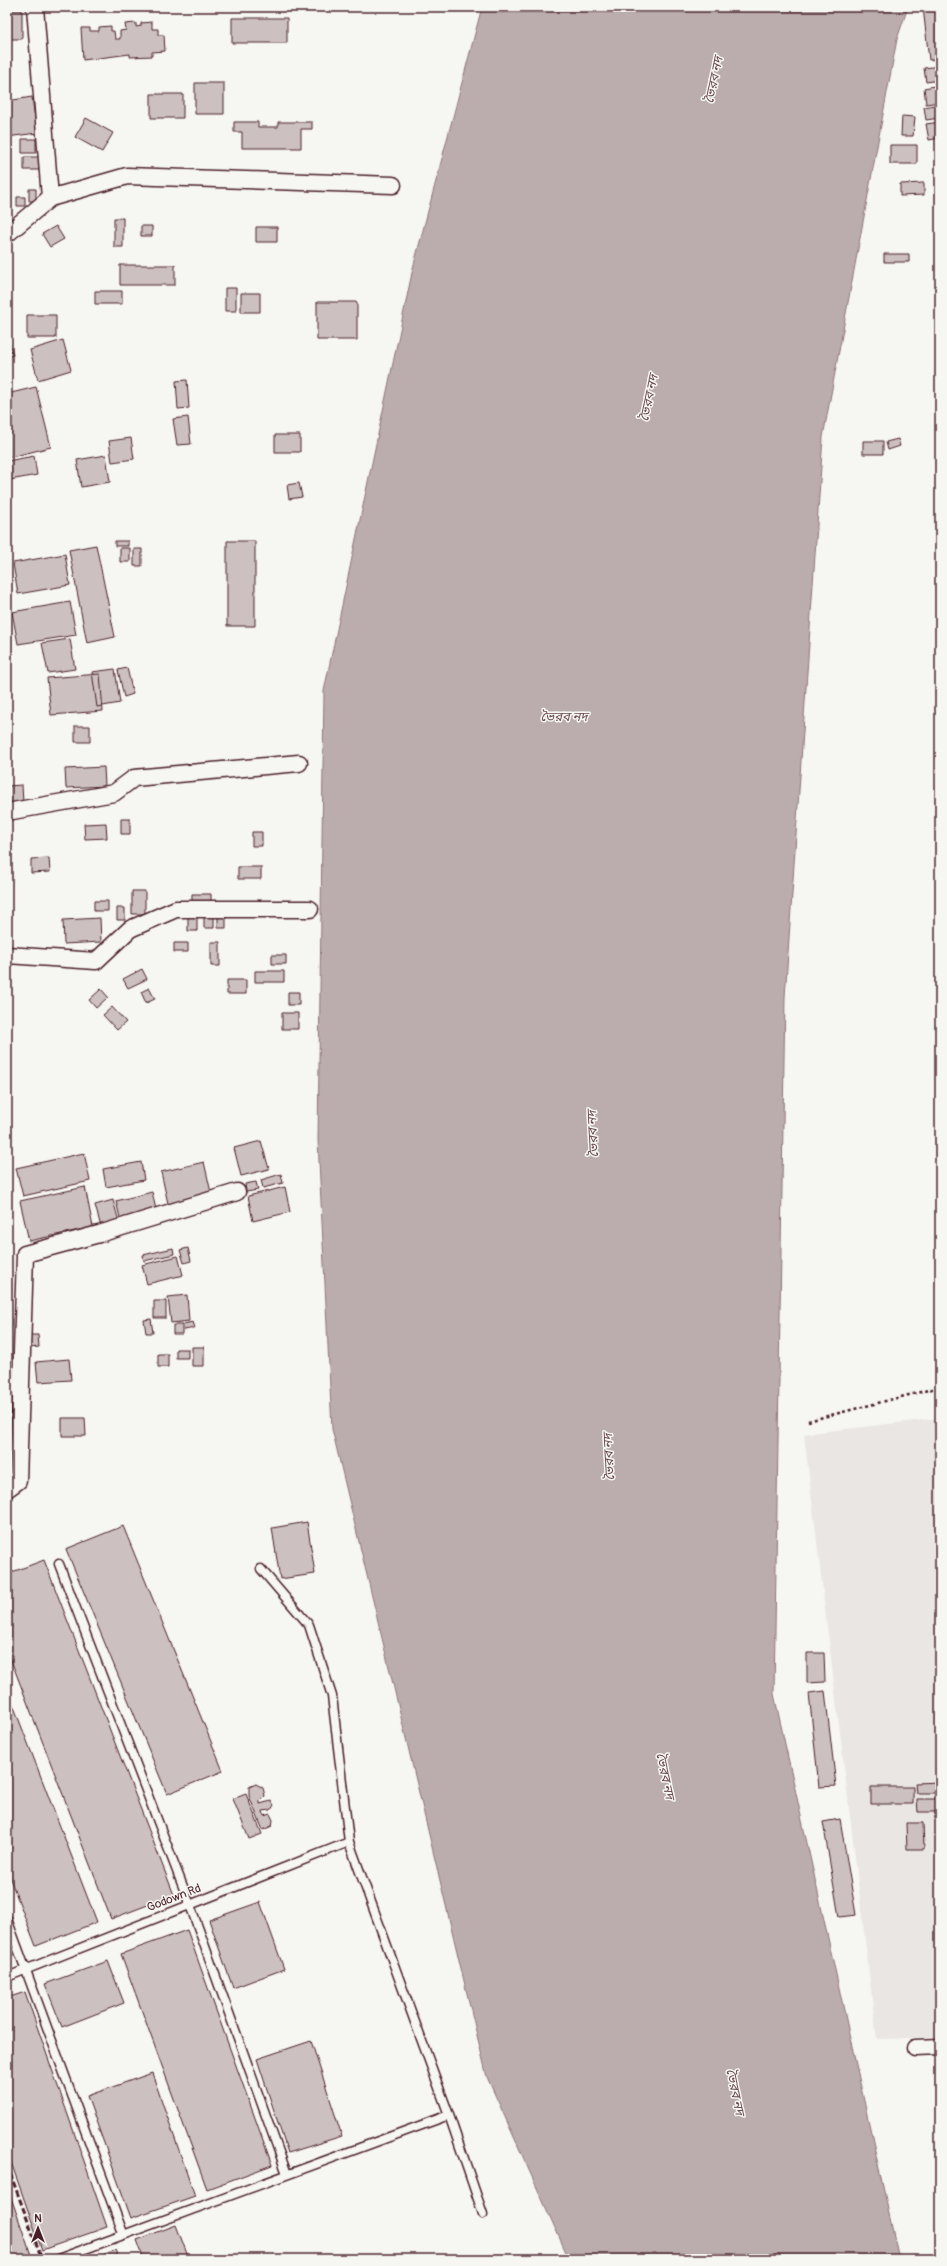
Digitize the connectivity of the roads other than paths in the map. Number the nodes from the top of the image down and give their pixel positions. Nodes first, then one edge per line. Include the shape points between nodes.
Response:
1 (35, 7) edge
2 (393, 185) dead end
3 (50, 198) junction
4 (7, 234) edge
5 (299, 763) dead end
6 (7, 812) edge
7 (310, 909) dead end
8 (7, 955) edge
9 (238, 1192) dead end
10 (7, 1489) edge
11 (58, 1564) dead end
12 (261, 1569) dead end
13 (349, 1842) junction
14 (190, 1905) junction
15 (7, 1919) edge
16 (26, 1969) junction
17 (7, 1977) edge
18 (940, 2047) edge
19 (914, 2048) dead end
20 (449, 2115) junction
21 (287, 2174) junction
22 (483, 2214) dead end
23 (123, 2234) junction
24 (58, 2259) edge

1 - 3 street
2 - 3 street via 127,176
3 - 4 street
5 - 6 street via 134,778 114,793
7 - 8 street via 176,909 130,928 96,961
9 - 10 street via 25,1254 18,1481
11 - 14 lane
12 - 13 lane via 310,1625 332,1696
13 - 14 lane, Godown Rd
13 - 20 lane
14 - 16 lane, Godown Rd
14 - 21 lane
15 - 16 lane
16 - 17 lane, Godown Rd
16 - 23 lane
18 - 19 street
20 - 21 lane
20 - 22 lane
21 - 23 lane
23 - 24 lane

